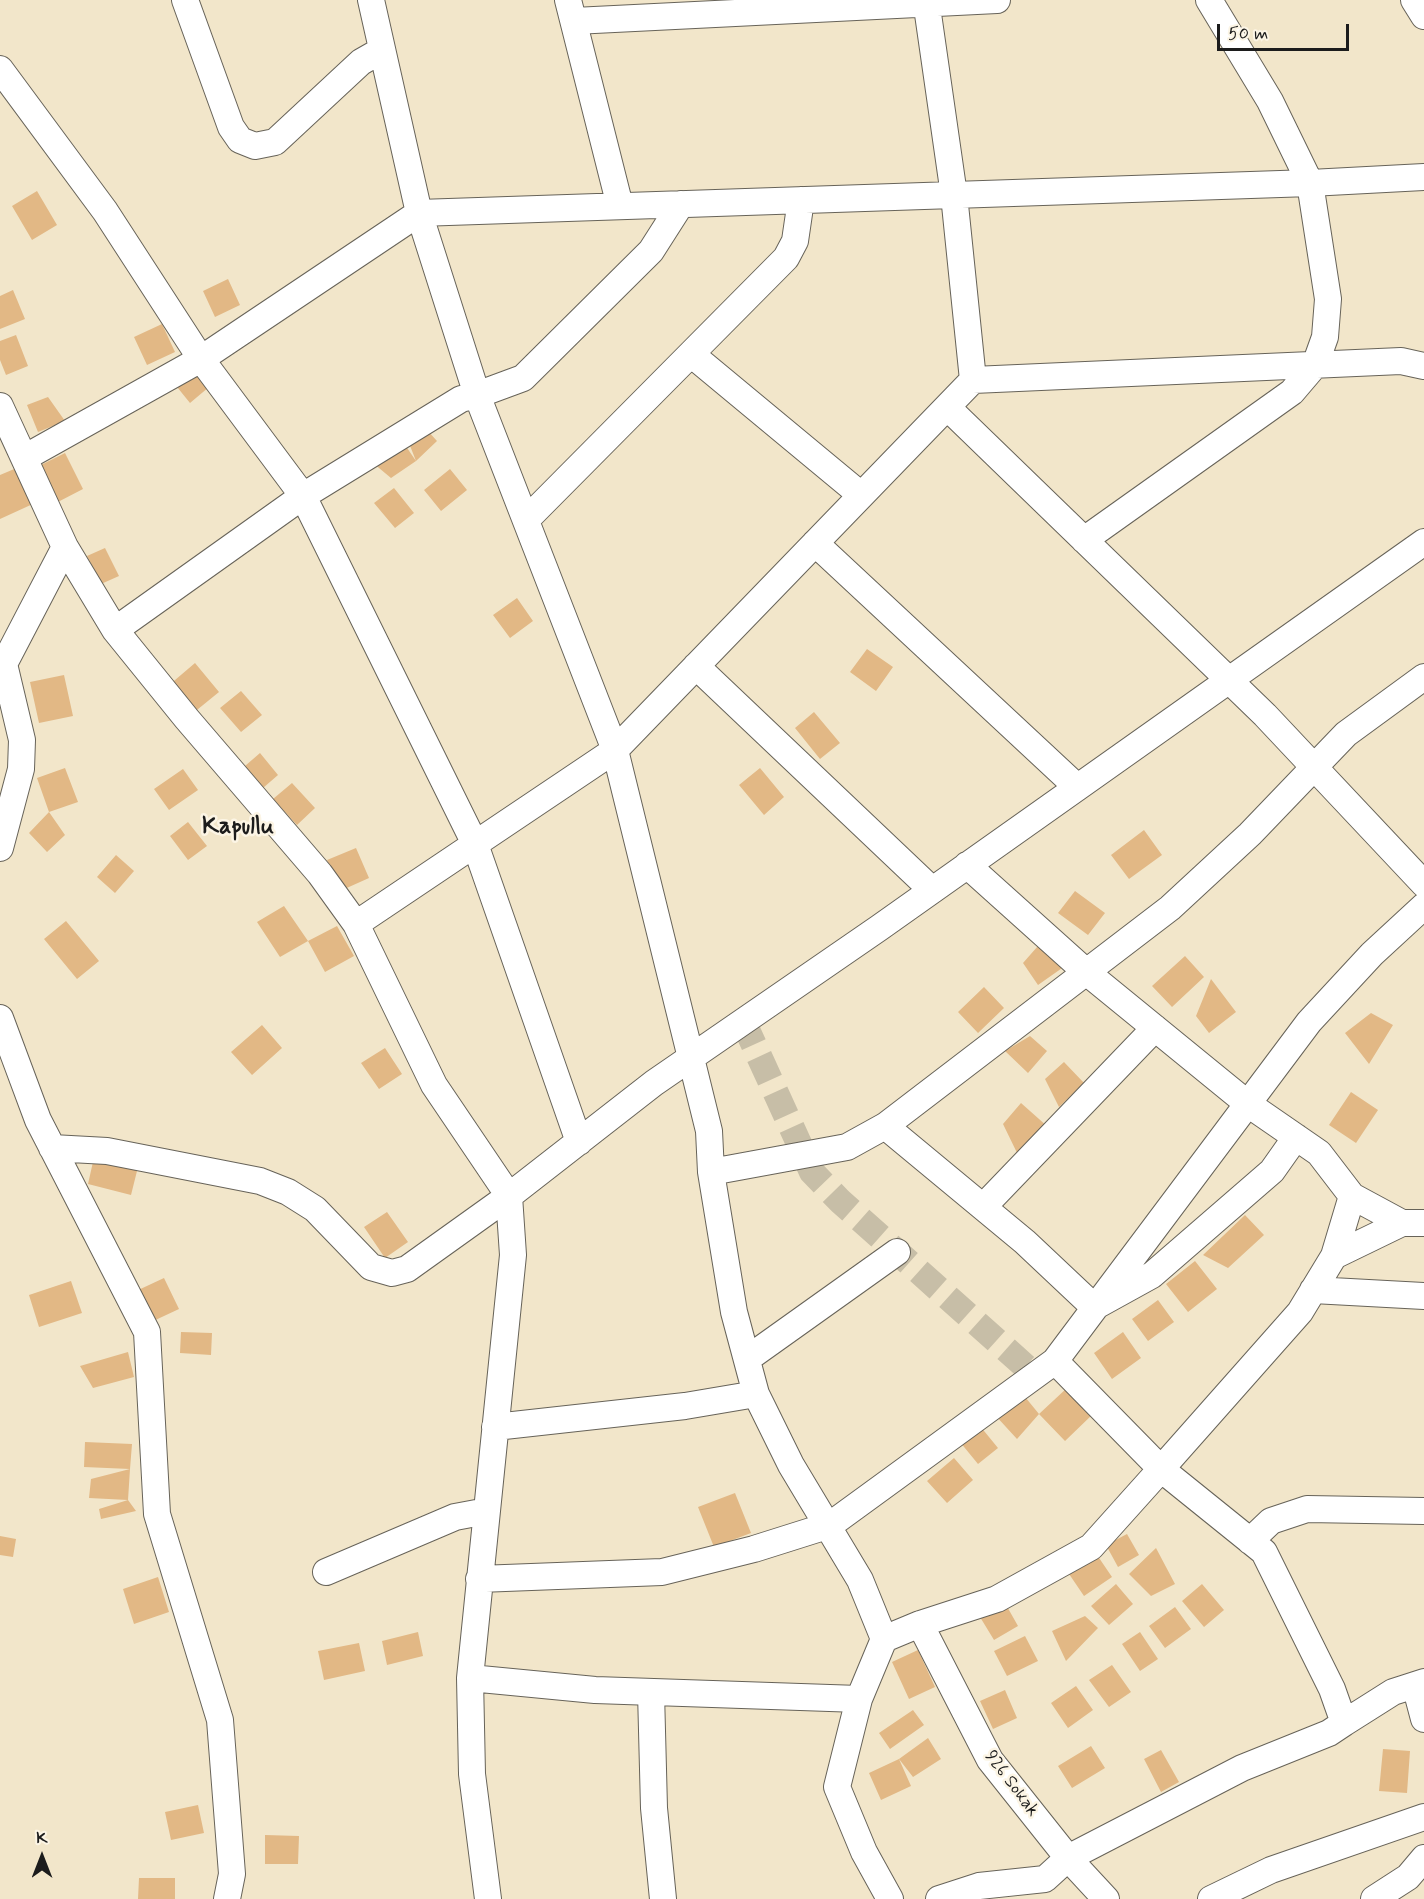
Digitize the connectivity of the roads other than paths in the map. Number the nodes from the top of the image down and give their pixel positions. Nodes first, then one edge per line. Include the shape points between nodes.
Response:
1 (185, 0) edge
2 (371, 0) edge
3 (997, 0) edge
4 (1209, 0) edge
5 (1414, 0) edge
6 (926, 2) edge
7 (571, 10) edge
8 (1424, 15) edge
9 (382, 50) junction
10 (0, 69) edge
11 (1424, 177) edge
12 (1310, 183) junction
13 (954, 195) junction
14 (801, 200) junction
15 (681, 204) junction
16 (620, 206) junction
17 (419, 213) junction
18 (691, 354) junction
19 (201, 359) junction
20 (1315, 365) junction
21 (1424, 366) edge
22 (973, 380) junction
23 (477, 395) junction
24 (0, 406) edge
25 (947, 407) junction
26 (24, 458) junction
27 (861, 495) junction
28 (303, 496) junction
29 (525, 520) junction
30 (1084, 540) junction
31 (1424, 542) edge
32 (815, 543) junction
33 (65, 547) junction
34 (116, 630) junction
35 (2, 662) edge
36 (696, 666) junction
37 (1424, 677) edge
38 (1229, 680) junction
39 (615, 750) junction
40 (1314, 767) junction
41 (1077, 787) junction
42 (475, 844) junction
43 (0, 848) edge
44 (967, 865) junction
45 (1424, 884) edge
46 (932, 890) junction
47 (1424, 906) edge
48 (356, 924) junction
49 (1085, 971) junction
50 (0, 1018) edge
51 (1155, 1028) junction
52 (691, 1057) junction
53 (1248, 1104) junction
54 (885, 1126) junction
55 (1296, 1137) junction
56 (579, 1142) junction
57 (52, 1148) junction
58 (711, 1172) junction
59 (509, 1196) junction
60 (1352, 1196) junction
61 (983, 1207) junction
62 (1413, 1223) edge
63 (897, 1252) dead end
64 (1334, 1256) junction
65 (1313, 1290) junction
66 (1424, 1296) edge
67 (1094, 1307) junction
68 (747, 1359) junction
69 (1055, 1361) junction
70 (756, 1394) junction
71 (495, 1427) junction
72 (1161, 1469) junction
73 (486, 1511) junction
74 (1424, 1511) edge
75 (830, 1525) junction
76 (1250, 1541) junction
77 (326, 1572) dead end
78 (479, 1579) junction
79 (920, 1624) junction
80 (884, 1639) junction
81 (470, 1678) junction
82 (1419, 1683) edge
83 (651, 1692) junction
84 (859, 1699) junction
85 (1424, 1719) edge
86 (1344, 1723) junction
87 (1424, 1817) edge
88 (1068, 1858) junction
89 (1423, 1860) edge
90 (1014, 1891) edge
91 (227, 1899) edge
92 (488, 1899) edge
93 (663, 1899) edge
94 (890, 1899) edge
95 (939, 1899) edge
96 (1106, 1899) edge
97 (1211, 1899) edge
98 (1374, 1899) edge

1 - 9 street via 231,127 240,140 255,146 275,142 361,62
2 - 9 street
3 - 6 street
4 - 12 street via 1270,102
5 - 8 street
6 - 7 street
6 - 13 street
7 - 16 street
9 - 17 street
10 - 19 street via 105,211
11 - 12 street
12 - 13 street
12 - 20 street via 1328,299 1325,337
13 - 14 street
13 - 22 street
14 - 15 street
14 - 18 street via 795,241 786,258
15 - 16 street
15 - 23 street via 651,251 523,378
16 - 17 street
17 - 19 street
17 - 23 street
18 - 27 street
18 - 29 street
19 - 26 street
19 - 28 street
20 - 21 street via 1409,361
20 - 22 street
20 - 30 street via 1292,392 1259,418
22 - 25 street
23 - 28 street via 460,399
23 - 29 street
24 - 26 street
25 - 27 street
25 - 30 street
26 - 33 street
27 - 32 street
28 - 34 street
28 - 42 street
29 - 39 street
30 - 38 street
31 - 38 street
32 - 36 street
32 - 41 street
33 - 34 street
33 - 35 street
34 - 48 street via 320,874
35 - 43 street via 22,749 21,769
36 - 39 street
36 - 46 street
37 - 40 street via 1347,734
38 - 40 street
38 - 41 street
39 - 42 street
39 - 52 street
40 - 45 street
40 - 49 street via 1250,834 1170,908
41 - 44 street
42 - 48 street
42 - 56 street
44 - 46 street
44 - 49 street
46 - 52 street
47 - 53 street via 1372,954 1309,1022
48 - 59 street via 434,1085
49 - 51 street
49 - 54 street
50 - 57 street
51 - 53 street
51 - 61 street
52 - 56 street
52 - 58 street via 709,1131
53 - 55 street
53 - 67 street
54 - 58 street via 847,1147
54 - 61 street
55 - 60 street via 1319,1153
55 - 67 street via 1272,1171 1152,1275
56 - 59 street
57 - 59 street via 107,1151 192,1165 274,1186 315,1209 366,1262 384,1272 407,1269
57 - 91 street via 147,1332 157,1514 220,1720 232,1874
58 - 68 street via 734,1312
59 - 71 street via 513,1255
60 - 62 street
60 - 64 street
61 - 67 street
62 - 64 street
63 - 68 street
64 - 65 street
65 - 66 street
65 - 72 street via 1300,1312
67 - 69 street
68 - 70 street
69 - 72 street
69 - 75 street
70 - 71 street via 686,1406
70 - 75 street via 791,1464
71 - 73 street
72 - 76 street
72 - 79 street via 1091,1547 997,1599
73 - 77 street via 455,1517
73 - 78 street
74 - 76 street via 1307,1509 1271,1521
75 - 78 street via 662,1572
75 - 80 street via 860,1580
76 - 86 street via 1264,1552 1332,1689
78 - 81 street
79 - 80 street
79 - 88 street, 926 Sokak via 990,1760
80 - 84 street
81 - 83 street
81 - 92 street via 472,1774
82 - 85 street
82 - 86 street via 1393,1692
83 - 84 street
83 - 93 street via 654,1808
84 - 94 street via 837,1787 864,1852
86 - 88 street via 1329,1733 1242,1768
87 - 97 street via 1271,1870
88 - 90 street via 1045,1880
88 - 96 street, 926 Sokak
89 - 98 street via 1408,1877
90 - 95 street via 979,1886

